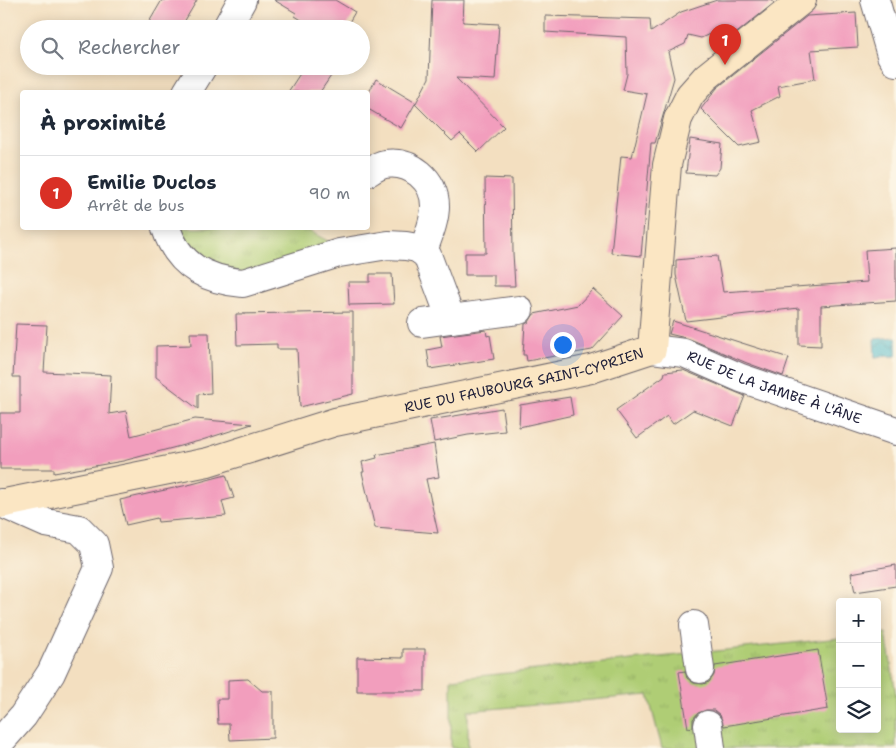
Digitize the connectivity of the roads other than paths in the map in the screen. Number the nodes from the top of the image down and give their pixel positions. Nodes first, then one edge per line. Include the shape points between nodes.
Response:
1 (242, 0) edge
2 (802, 0) edge
3 (875, 0) edge
4 (231, 20) edge
5 (896, 62) edge
6 (198, 75) edge
7 (189, 90) edge
8 (370, 171) edge
9 (167, 230) edge
10 (423, 251) junction
11 (519, 310) dead end
12 (451, 319) junction
13 (422, 323) dead end
14 (652, 350) junction
15 (896, 431) edge
16 (0, 504) edge
17 (694, 624) dead end
18 (700, 668) dead end
19 (0, 742) edge

1 - 4 street
2 - 14 street, RUE DU FAUBOURG SAINT-CYPRIEN via 706,77 690,95 678,119 667,165
3 - 5 street
6 - 7 street
8 - 10 street via 384,164 404,165 427,181 434,195 435,212
9 - 10 street via 188,264 227,282 243,283 340,253 388,245
10 - 12 street via 430,260
11 - 12 street
12 - 13 street
14 - 15 street, RUE DE LA JAMBE À L'ÂNE via 684,353 741,378
14 - 16 street, RUE DU FAUBOURG SAINT-CYPRIEN via 591,369 335,422 208,462
16 - 19 street via 46,523 79,530 94,544 99,568 51,672 23,716
17 - 18 street

